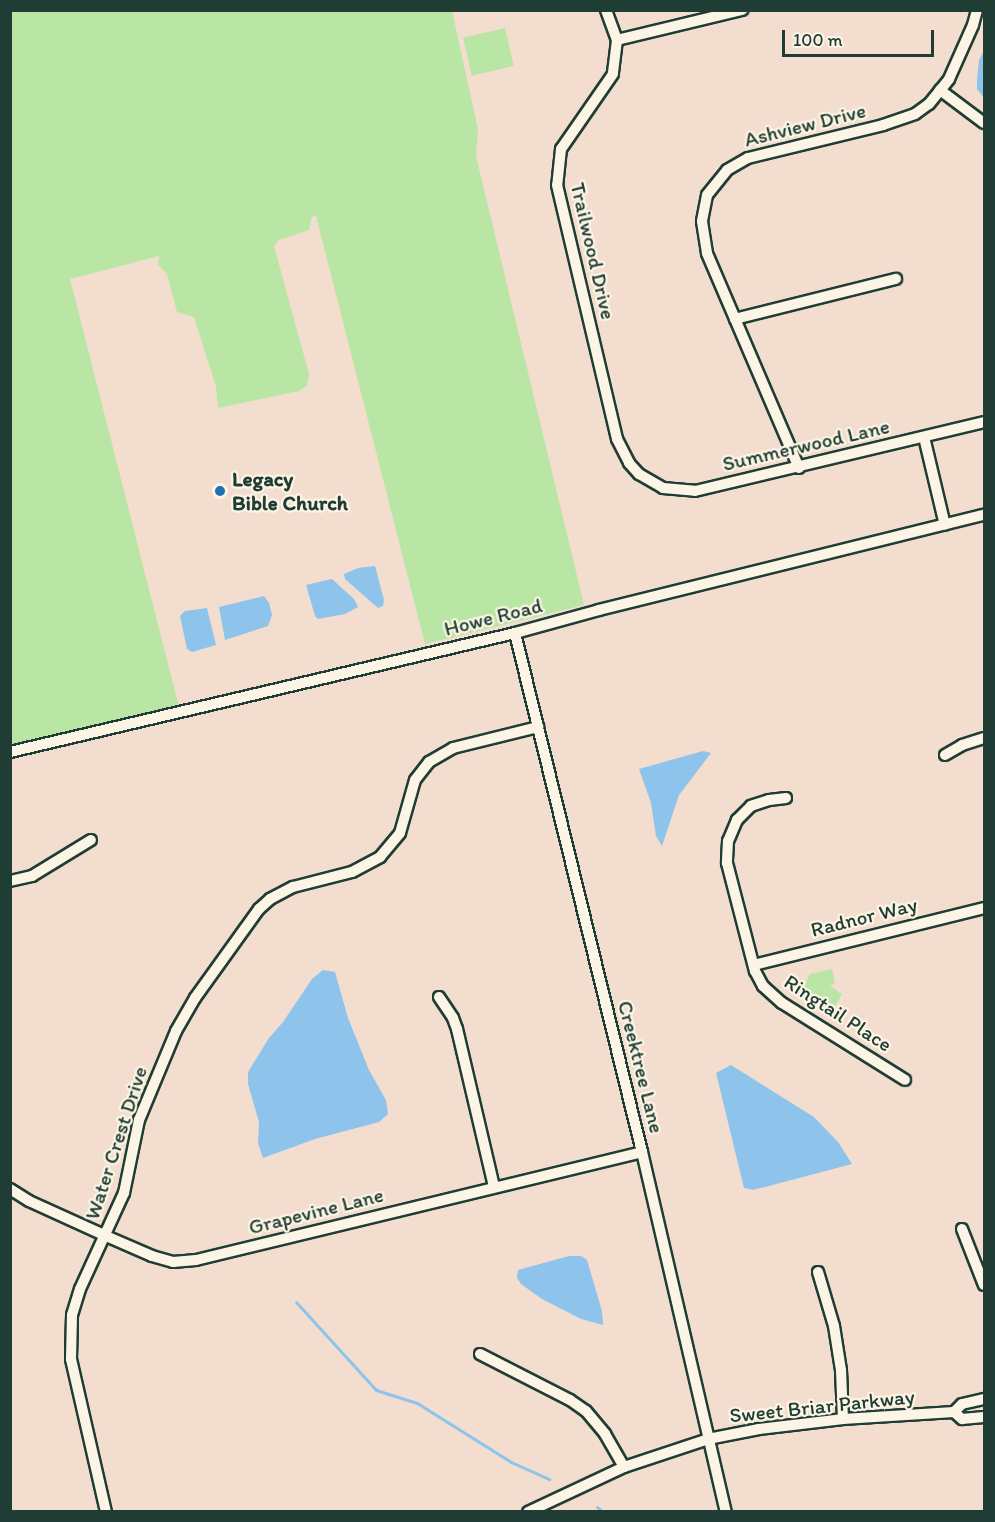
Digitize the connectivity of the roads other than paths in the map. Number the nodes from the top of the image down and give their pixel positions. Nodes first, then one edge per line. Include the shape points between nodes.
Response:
1 (606, 10) edge
2 (742, 10) edge
3 (976, 10) edge
4 (617, 40) junction
5 (940, 90) junction
6 (984, 123) edge
7 (896, 279) dead end
8 (735, 319) junction
9 (984, 422) edge
10 (924, 437) junction
11 (799, 468) junction
12 (639, 474) joint
13 (984, 515) edge
14 (945, 525) junction
15 (515, 633) junction
16 (538, 727) junction
17 (984, 738) edge
18 (10, 752) edge
19 (945, 755) dead end
20 (786, 798) dead end
21 (91, 840) dead end
22 (10, 881) edge
23 (984, 908) edge
24 (754, 964) junction
25 (439, 997) dead end
26 (905, 1080) dead end
27 (642, 1152) junction
28 (494, 1187) junction
29 (10, 1189) edge
30 (962, 1229) dead end
31 (106, 1236) junction
32 (818, 1272) dead end
33 (984, 1285) edge
34 (480, 1354) dead end
35 (984, 1399) edge
36 (954, 1412) junction
37 (984, 1417) edge
38 (843, 1419) junction
39 (708, 1439) junction
40 (624, 1467) junction
41 (106, 1512) edge
42 (528, 1512) edge
43 (726, 1512) edge

1 - 4 street, Trailwood Drive
2 - 4 street
3 - 5 street, Ashview Drive via 957,63
4 - 12 street, Trailwood Drive via 613,74 566,138 556,178 617,439
5 - 6 street
5 - 8 street, Ashview Drive via 929,104 901,121 748,158 719,178 702,208 702,232
7 - 8 street
8 - 11 street, Ashview Drive
9 - 10 street, Summerwood Lane
10 - 11 street, Summerwood Lane
10 - 14 street
11 - 12 street, Summerwood Lane via 695,491 663,488
13 - 14 street, Howe Road
14 - 15 street, Howe Road
15 - 16 street, Creektree Lane
15 - 18 street, Howe Road
16 - 27 street, Creektree Lane
16 - 31 street, Water Crest Drive via 453,748 429,762 414,780 400,833 380,857 352,872 293,887 259,909 176,1031 139,1120 124,1193
17 - 19 street
20 - 24 street, Ringtail Place via 751,806 737,820 728,841 728,863
21 - 22 street via 32,876
23 - 24 street, Radnor Way
24 - 26 street, Ringtail Place via 764,986 782,1003
25 - 28 street via 457,1029
27 - 28 street, Grapevine Lane
27 - 39 street, Creektree Lane
28 - 31 street, Grapevine Lane via 196,1260 173,1262
29 - 31 street, Grapevine Lane
30 - 33 street
31 - 41 street, Water Crest Drive via 75,1302 69,1350
32 - 38 street via 834,1326
34 - 40 street via 586,1411
35 - 36 street, Sweet Briar Parkway via 962,1404
36 - 37 street, Sweet Briar Parkway via 962,1419
36 - 38 street, Sweet Briar Parkway
38 - 39 street, Sweet Briar Parkway
39 - 40 street, Sweet Briar Parkway
39 - 43 street, Creektree Lane
40 - 42 street, Sweet Briar Parkway

